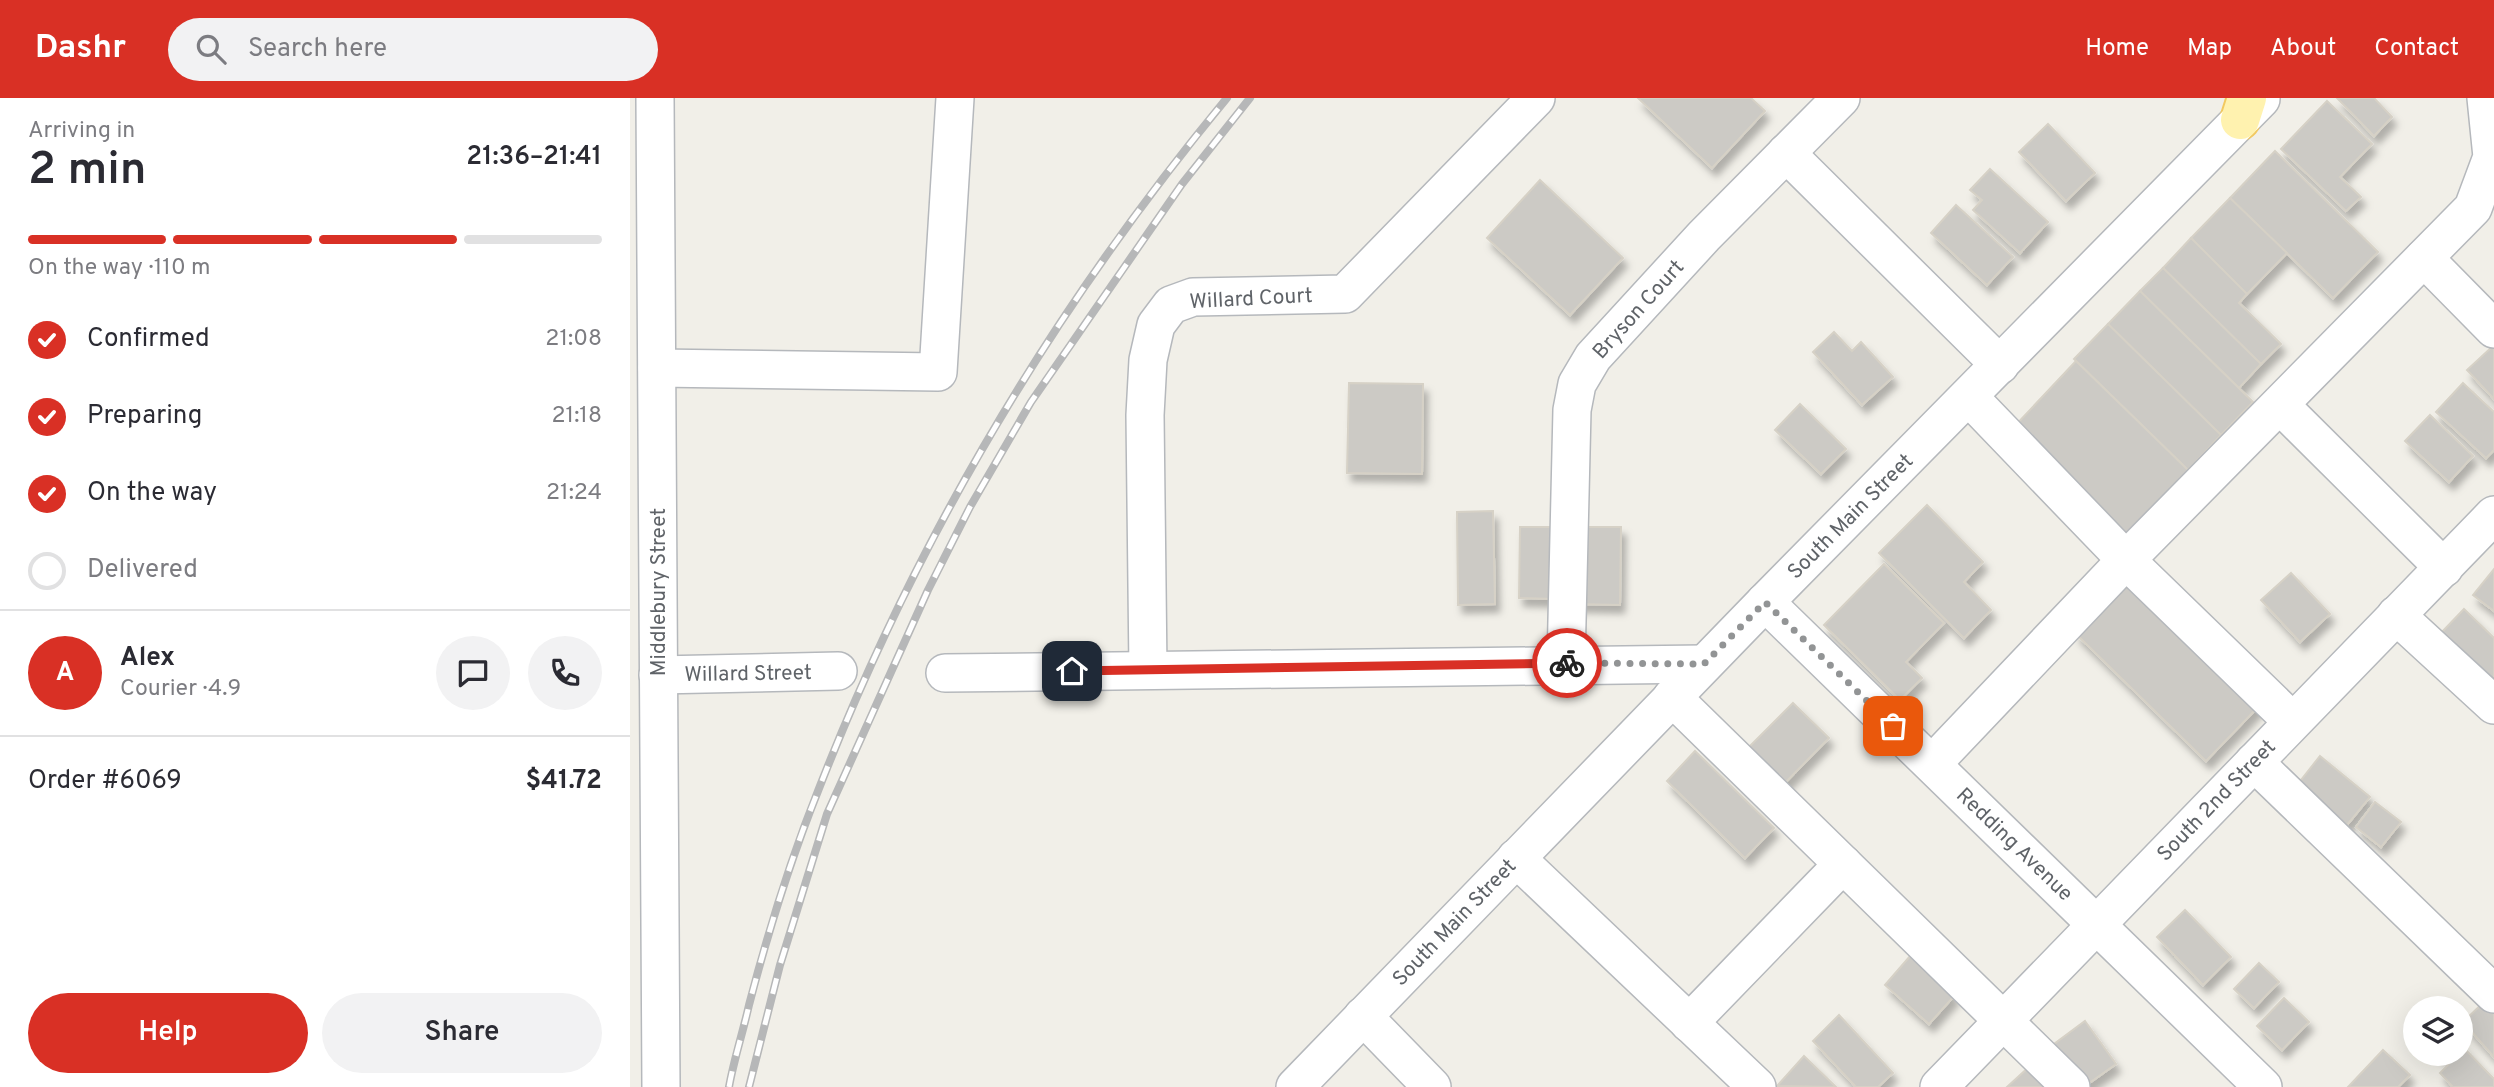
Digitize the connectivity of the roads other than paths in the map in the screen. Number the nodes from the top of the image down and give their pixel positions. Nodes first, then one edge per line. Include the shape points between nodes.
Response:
1 (655, 98) edge
2 (955, 98) edge
3 (1536, 98) edge
4 (1841, 98) edge
5 (2486, 98) edge
6 (2250, 105) edge
7 (1786, 153) junction
8 (2424, 258) junction
9 (2494, 329) edge
10 (2000, 365) junction
11 (657, 368) junction
12 (1969, 397) junction
13 (2281, 406) junction
14 (2494, 515) edge
15 (2126, 560) junction
16 (2444, 568) junction
17 (1765, 602) junction
18 (2396, 615) junction
19 (1566, 663) junction
20 (1704, 664) junction
21 (1149, 670) junction
22 (838, 671) dead end
23 (945, 673) dead end
24 (659, 676) junction
25 (1672, 697) junction
26 (2494, 705) edge
27 (2292, 721) junction
28 (2254, 762) junction
29 (1932, 764) junction
30 (1516, 859) junction
31 (1843, 864) junction
32 (2097, 923) junction
33 (2494, 994) edge
34 (1363, 1016) junction
35 (2003, 1021) junction
36 (1689, 1023) junction
37 (660, 1087) edge
38 (1295, 1087) edge
39 (1432, 1087) edge
40 (1757, 1087) edge
41 (1939, 1087) edge
42 (2071, 1087) edge
43 (2263, 1087) edge

1 - 11 street, Middlebury Street
2 - 11 street via 937,372
3 - 21 street, Willard Court via 1345,295 1193,297 1171,304 1156,325 1145,415
4 - 7 street, Bryson Court
5 - 8 street via 2492,157 2473,208
6 - 10 street, South Main Street
7 - 10 street
7 - 19 street, Bryson Court via 1593,357 1577,384 1572,410
8 - 9 street
8 - 13 street
10 - 12 street, South Main Street
11 - 24 street, Middlebury Street
12 - 15 street
12 - 17 street, South Main Street
13 - 15 street
13 - 16 street
14 - 16 street, South 2nd Street
15 - 27 street
15 - 29 street
16 - 18 street, South 2nd Street
17 - 20 street, South Main Street
17 - 29 street, Redding Avenue
18 - 26 street
18 - 27 street, South 2nd Street
19 - 20 street
19 - 21 street
20 - 25 street, South Main Street
21 - 23 street
22 - 24 street, Willard Street
24 - 37 street, Middlebury Street
25 - 30 street, South Main Street
25 - 31 street
27 - 28 street, South 2nd Street
28 - 32 street, South 2nd Street
28 - 33 street
29 - 32 street, Redding Avenue
30 - 34 street, South Main Street
30 - 36 street
31 - 35 street
31 - 36 street
32 - 35 street, South 2nd Street
32 - 43 street, Redding Avenue
34 - 38 street, South Main Street
34 - 39 street
35 - 41 street, South 2nd Street
35 - 42 street
36 - 40 street

